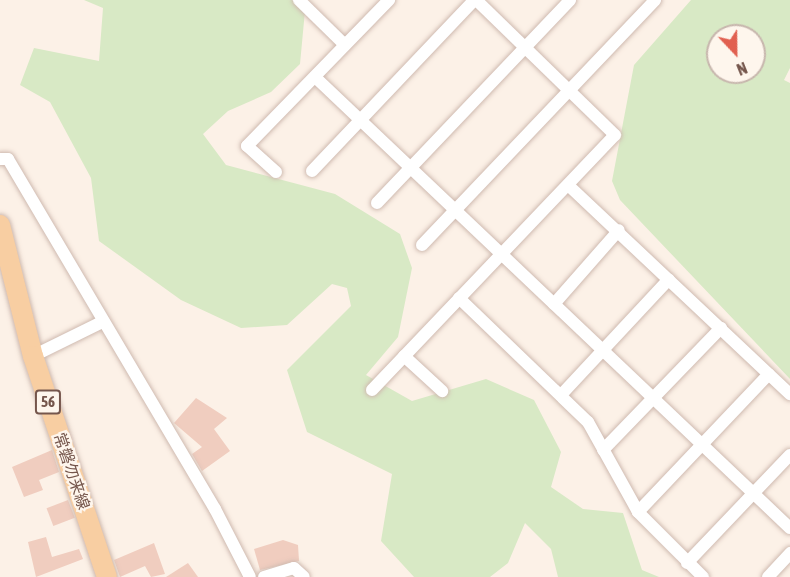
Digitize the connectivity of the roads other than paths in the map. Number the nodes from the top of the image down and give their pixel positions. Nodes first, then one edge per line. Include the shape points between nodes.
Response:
1 (299, 0) edge
2 (389, 0) edge
3 (475, 0) edge
4 (570, 0) edge
5 (655, 0) edge
6 (345, 45) junction
7 (524, 48) junction
8 (315, 77) junction
9 (570, 91) junction
10 (360, 119) junction
11 (0, 159) edge
12 (411, 168) junction
13 (312, 171) dead end
14 (276, 172) dead end
15 (568, 185) junction
16 (377, 203) dead end
17 (456, 210) junction
18 (0, 225) edge
19 (620, 230) junction
20 (422, 245) dead end
21 (501, 253) junction
22 (669, 279) junction
23 (459, 298) junction
24 (554, 304) junction
25 (102, 322) junction
26 (721, 328) junction
27 (602, 350) junction
28 (33, 356) junction
29 (404, 356) junction
30 (769, 374) junction
31 (372, 390) dead end
32 (441, 391) dead end
33 (790, 394) edge
34 (561, 395) junction
35 (653, 398) junction
36 (703, 445) junction
37 (603, 450) junction
38 (790, 455) edge
39 (753, 493) junction
40 (638, 512) junction
41 (790, 528) edge
42 (790, 554) edge
43 (687, 562) junction
44 (107, 577) edge
45 (250, 577) edge
46 (264, 577) edge
47 (304, 577) edge
48 (703, 577) edge
49 (768, 577) edge

1 - 6 street
2 - 6 street
3 - 7 street
3 - 10 street
4 - 7 street
5 - 9 street
6 - 8 street
7 - 9 street
7 - 12 street
8 - 10 street
8 - 14 street via 247,146
9 - 15 street via 615,135
9 - 17 street
10 - 12 street
10 - 13 street
11 - 25 street via 8,159
12 - 16 street
12 - 17 street
15 - 19 street
15 - 21 street
17 - 20 street
17 - 21 street
18 - 28 main road, 常磐勿来線 / 56
19 - 22 street
19 - 24 street
21 - 23 street
21 - 24 street
22 - 26 street
22 - 27 street
23 - 29 street
23 - 34 street
24 - 27 street
25 - 28 street
25 - 45 street
26 - 30 street
26 - 35 street
27 - 34 street
27 - 35 street
28 - 44 main road, 常磐勿来線 / 56
29 - 31 street
29 - 32 street
30 - 33 street
30 - 36 street
34 - 37 street via 588,422
35 - 36 street
35 - 37 street
36 - 39 street
36 - 40 street
37 - 40 street
38 - 39 street
39 - 41 street
39 - 43 street
40 - 43 street
42 - 49 street
43 - 48 street
46 - 47 street via 294,568

